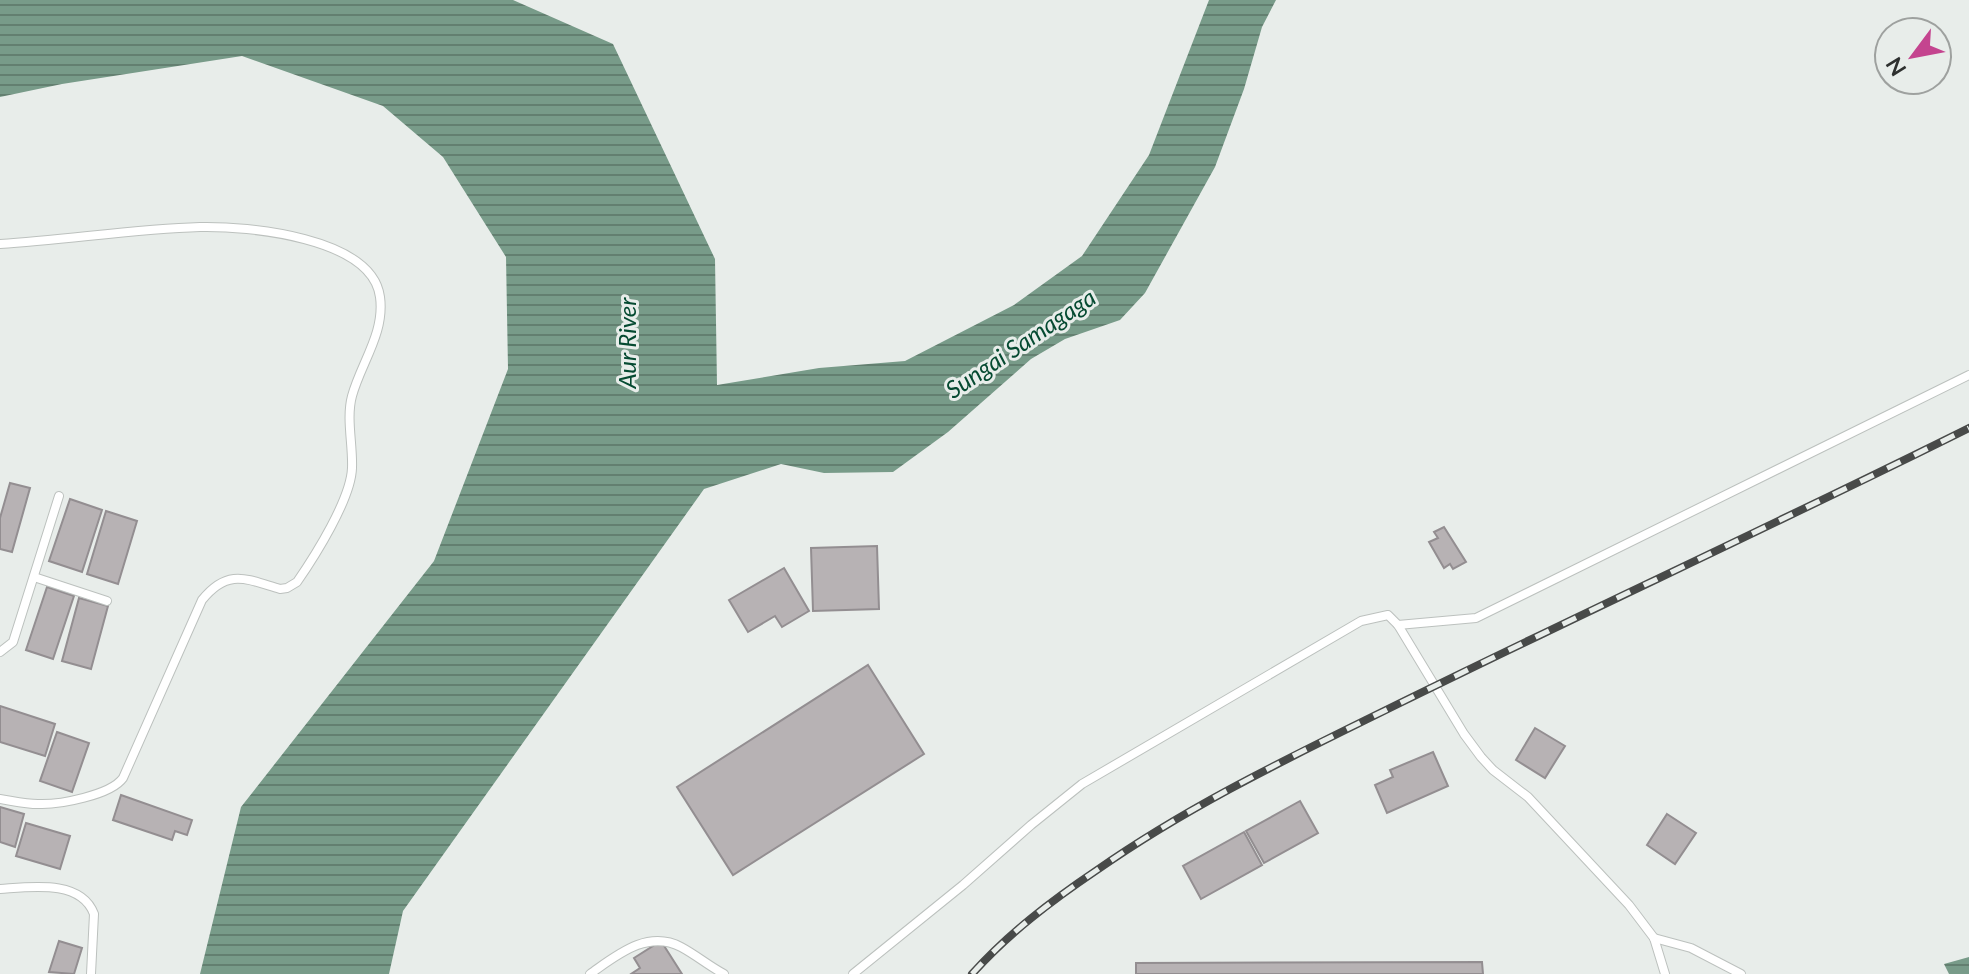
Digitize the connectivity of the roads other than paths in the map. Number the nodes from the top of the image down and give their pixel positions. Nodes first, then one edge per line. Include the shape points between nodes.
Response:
1 (0, 244) edge
2 (1969, 375) edge
3 (59, 496) dead end
4 (34, 577) junction
5 (107, 601) dead end
6 (1398, 625) junction
7 (0, 652) edge
8 (0, 799) edge
9 (0, 889) edge
10 (1654, 938) junction
11 (91, 974) edge
12 (590, 974) edge
13 (724, 974) edge
14 (853, 974) edge
15 (1665, 974) edge
16 (1741, 974) edge

1 - 8 lane via 200,227 250,229 299,238 349,257 375,280 381,309 351,400 349,489 297,582 280,589 234,578 212,588 114,788 40,805
2 - 6 lane via 1476,618
3 - 4 lane
4 - 5 lane
4 - 7 lane via 13,642
6 - 10 lane via 1481,757 1528,797
6 - 14 lane via 1388,615 1361,621 1089,779
9 - 11 lane via 48,888 82,896 94,914
10 - 15 lane
10 - 16 lane via 1691,948
12 - 13 lane via 624,951 659,941 681,947

